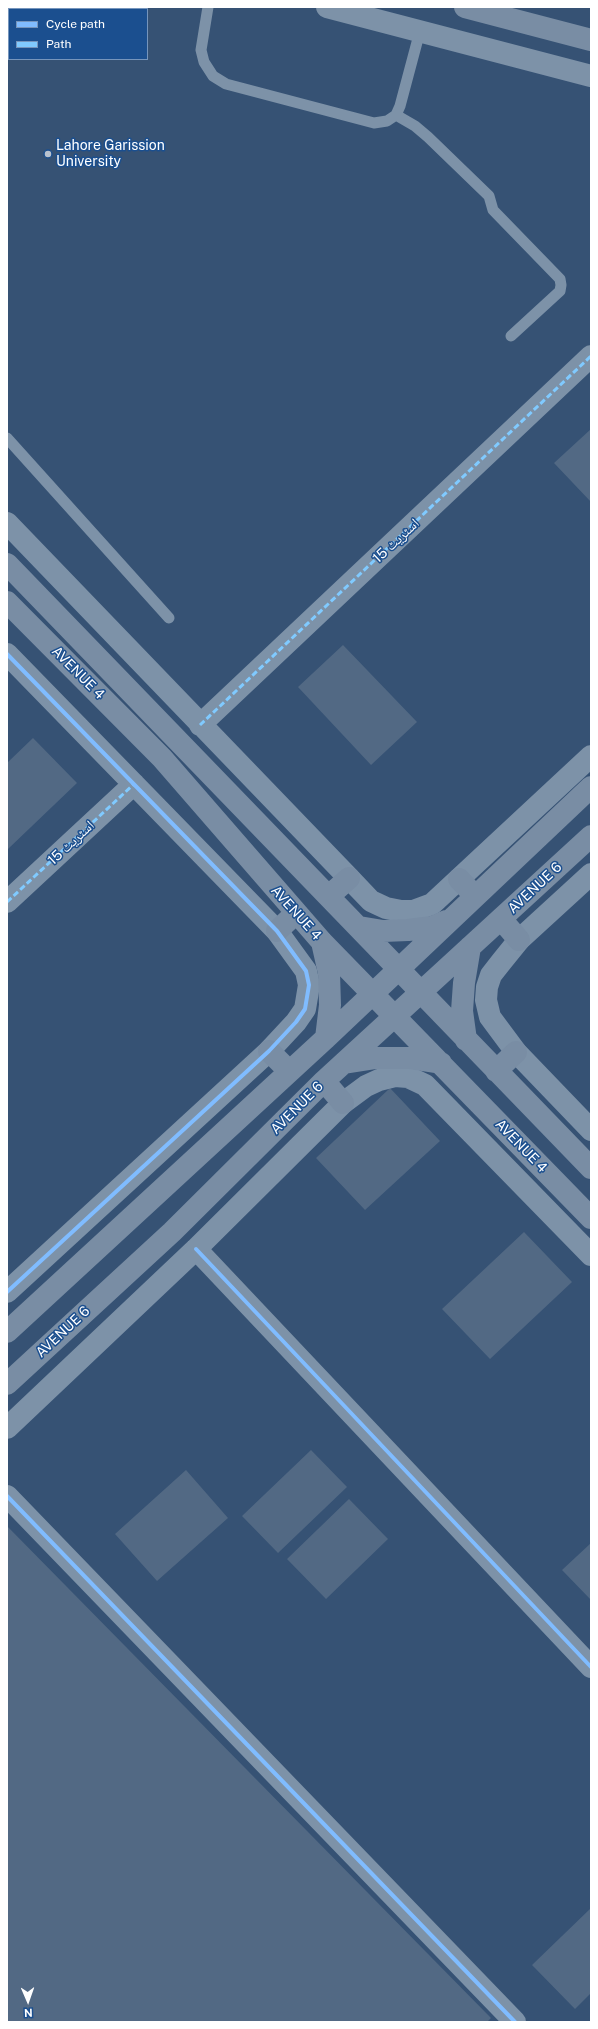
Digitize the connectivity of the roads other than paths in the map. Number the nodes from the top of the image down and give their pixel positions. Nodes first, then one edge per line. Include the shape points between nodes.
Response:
1 (208, 7) edge
2 (327, 7) edge
3 (464, 7) edge
4 (420, 32) junction
5 (591, 40) edge
6 (591, 76) edge
7 (396, 115) junction
8 (511, 336) dead end
9 (591, 356) edge
10 (7, 438) edge
11 (7, 523) edge
12 (7, 564) edge
13 (7, 602) edge
14 (169, 618) dead end
15 (7, 654) edge
16 (200, 726) junction
17 (591, 756) edge
18 (134, 784) junction
19 (591, 787) edge
20 (591, 836) edge
21 (591, 874) edge
22 (349, 878) junction
23 (459, 879) junction
24 (329, 896) junction
25 (475, 896) junction
26 (7, 902) edge
27 (296, 913) junction
28 (452, 918) junction
29 (501, 919) junction
30 (359, 927) junction
31 (277, 931) junction
32 (519, 940) junction
33 (322, 942) junction
34 (470, 947) junction
35 (398, 969) junction
36 (421, 992) junction
37 (373, 993) junction
38 (395, 1016) junction
39 (326, 1038) junction
40 (466, 1040) junction
41 (269, 1051) junction
42 (516, 1052) junction
43 (344, 1063) junction
44 (441, 1063) junction
45 (289, 1071) junction
46 (496, 1071) junction
47 (324, 1081) junction
48 (343, 1103) junction
49 (591, 1130) edge
50 (591, 1168) edge
51 (591, 1218) edge
52 (196, 1249) junction
53 (591, 1255) edge
54 (7, 1292) edge
55 (7, 1332) edge
56 (7, 1384) edge
57 (7, 1428) edge
58 (7, 1496) edge
59 (591, 1667) edge
60 (512, 2021) edge

1 - 7 lane via 201,50 204,62 213,76 226,84 374,123 387,121
2 - 4 street
3 - 5 main road
4 - 6 street
4 - 7 lane
7 - 8 lane via 428,137 489,196 493,210 560,280 560,291
9 - 16 street, اسٹریٹ 15
10 - 14 lane
11 - 16 street
12 - 24 main road, AVENUE 4
13 - 27 main road, AVENUE 4 via 162,758
15 - 18 street
16 - 22 street
17 - 23 street
18 - 26 street, اسٹریٹ 15
18 - 31 street
19 - 25 main road
20 - 29 main road, AVENUE 6
21 - 32 street
22 - 23 street via 371,900 386,908 401,911 413,911 432,904
22 - 24 main road
23 - 25 main road
24 - 30 main road, AVENUE 4
25 - 28 main road
27 - 31 main road
27 - 33 main road, AVENUE 4
28 - 30 main road via 432,927 408,930 383,931
28 - 35 main road
29 - 32 main road
29 - 34 main road, AVENUE 6
30 - 35 main road, AVENUE 4
31 - 41 street via 306,971 309,996 305,1009 296,1022
32 - 42 street via 491,975 486,1000 490,1017
33 - 37 main road, AVENUE 4
33 - 39 main road via 329,973 330,1005
34 - 36 main road, AVENUE 6
34 - 40 main road via 462,1011
35 - 36 main road, AVENUE 4
35 - 37 main road
36 - 38 main road, AVENUE 6
36 - 40 main road, AVENUE 4
37 - 38 main road, AVENUE 4
37 - 39 main road
38 - 43 main road, AVENUE 6
38 - 44 main road, AVENUE 4
39 - 45 main road
40 - 46 main road, AVENUE 4
41 - 45 main road
41 - 54 street
42 - 46 main road
42 - 49 street
43 - 44 main road via 376,1058 409,1058
43 - 47 main road, AVENUE 6
44 - 51 main road, AVENUE 4
45 - 55 main road
46 - 50 main road, AVENUE 4
47 - 48 main road
47 - 56 main road, AVENUE 6 via 172,1232
48 - 52 street
48 - 53 street via 366,1086 395,1076 408,1077 425,1085
52 - 57 street
52 - 59 street
58 - 60 street

